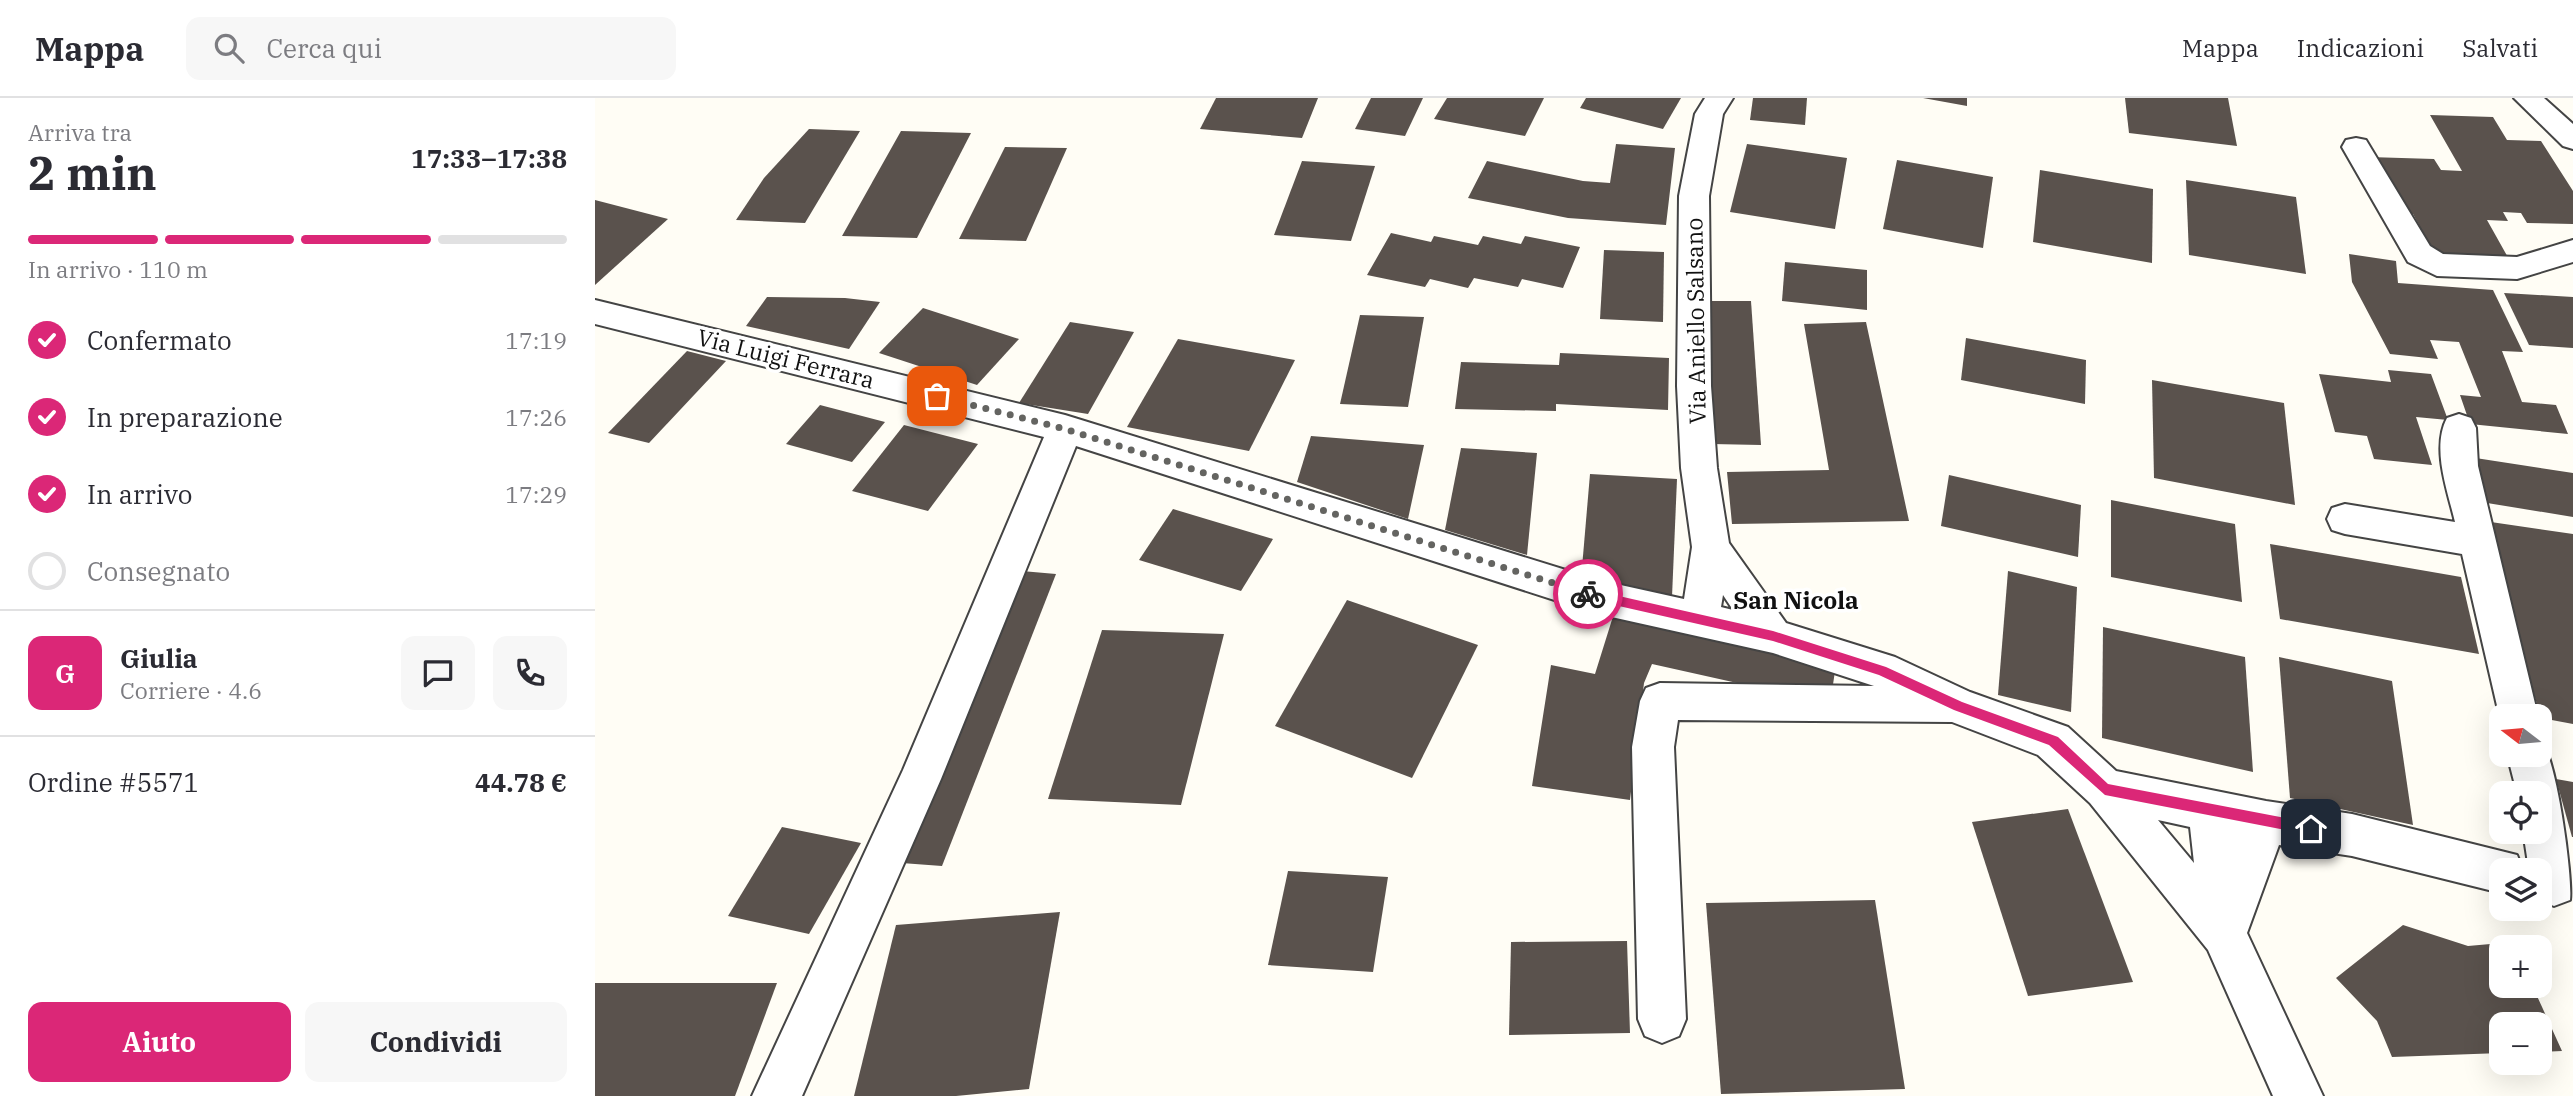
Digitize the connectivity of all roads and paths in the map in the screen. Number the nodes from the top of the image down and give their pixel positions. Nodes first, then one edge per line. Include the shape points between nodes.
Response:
1 (1719, 98) edge
2 (2529, 98) edge
3 (2573, 104) edge
4 (2573, 140) edge
5 (2356, 147) dead end
6 (2573, 251) edge
7 (595, 312) edge
8 (2459, 428) dead end
9 (1065, 429) junction
10 (2345, 520) dead end
11 (2476, 541) junction
12 (1711, 547) junction
13 (1700, 621) junction
14 (1773, 636) junction
15 (2515, 704) edge
16 (1958, 706) junction
17 (2105, 789) junction
18 (2210, 811) junction
19 (2266, 822) junction
20 (2547, 844) edge
21 (2489, 868) edge
22 (2555, 884) edge
23 (2224, 934) junction
24 (1662, 1018) dead end
25 (777, 1096) edge
26 (2298, 1096) edge

1 - 12 street, Via Aniello Salsano via 1709,114 1694,196 1694,386 1699,468
2 - 3 street
2 - 4 street
5 - 6 street via 2419,254 2437,265 2517,268
7 - 9 street, Via Luigi Ferrara
8 - 11 street via 2460,467
9 - 13 street, Via Luigi Ferrara via 1585,594
9 - 25 street via 920,779
10 - 11 street
11 - 15 street
12 - 13 street, Via Aniello Salsano
12 - 14 street, Via Aniello Salsano
13 - 14 street, Via Luigi Ferrara
14 - 16 street, Via Luigi Ferrara via 1881,670
16 - 17 street via 2053,741
16 - 24 street via 1660,701 1653,747
17 - 18 street
17 - 23 street
18 - 19 street
18 - 23 street
19 - 21 street via 2352,835
19 - 23 street
20 - 22 street
23 - 26 street

